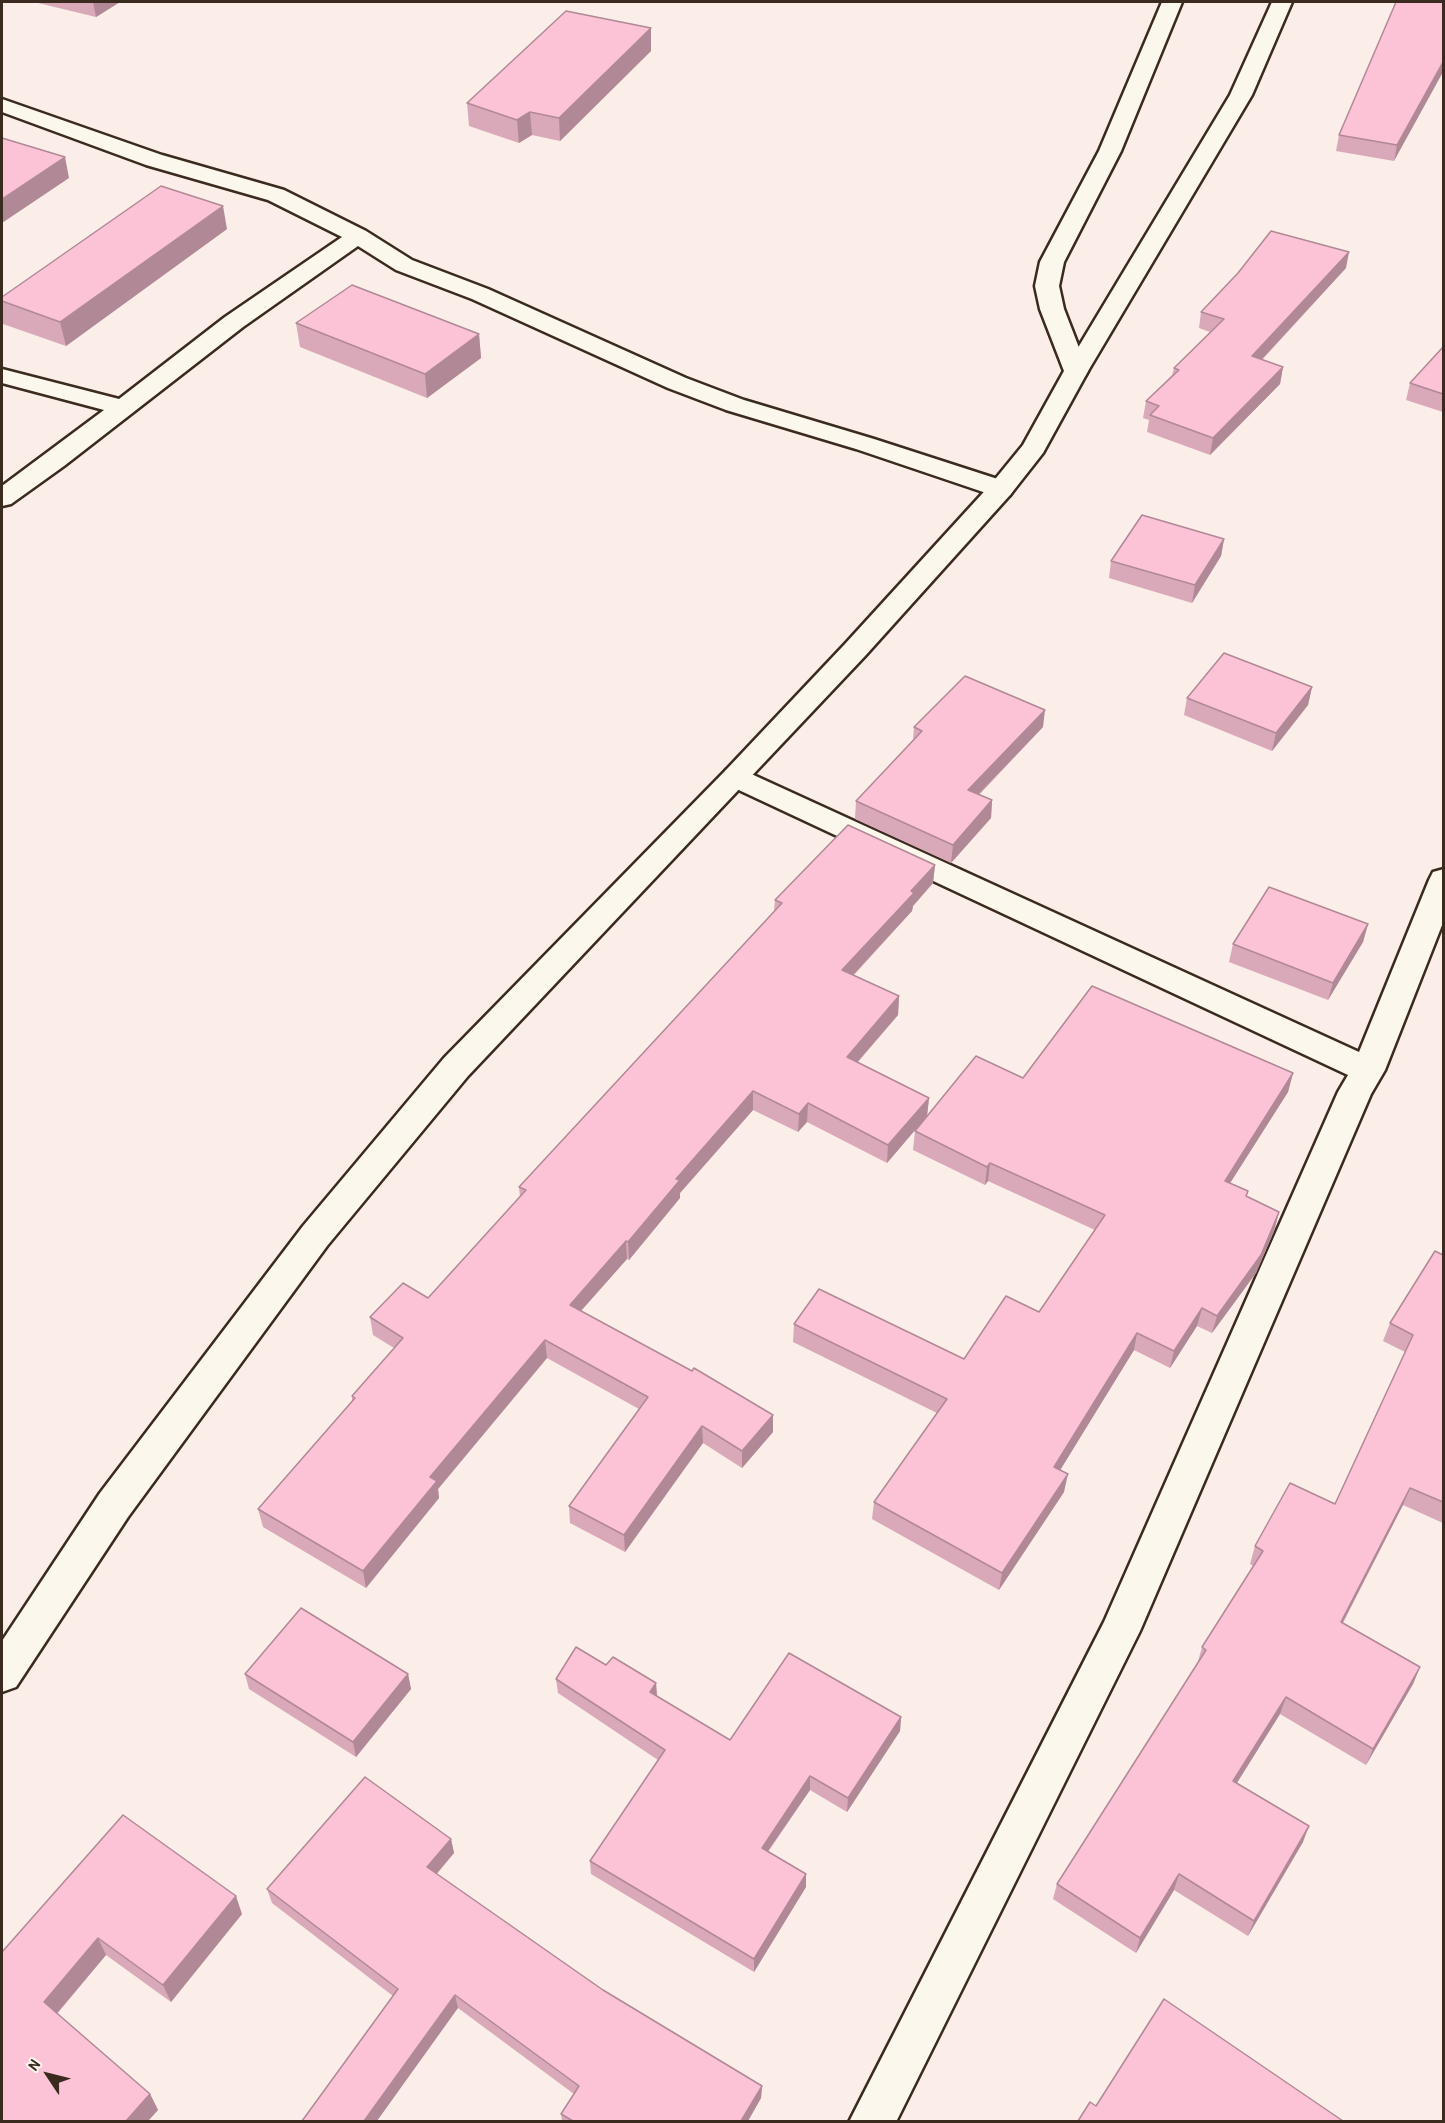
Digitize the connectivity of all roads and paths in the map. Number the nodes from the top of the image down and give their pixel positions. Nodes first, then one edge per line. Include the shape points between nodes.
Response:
1 (1172, 2) edge
2 (1282, 2) edge
3 (2, 105) edge
4 (358, 236) junction
5 (1076, 371) junction
6 (2, 376) edge
7 (124, 408) junction
8 (1001, 489) junction
9 (2, 498) edge
10 (736, 777) junction
11 (1443, 880) edge
12 (1368, 1070) junction
13 (2, 1674) edge
14 (872, 2121) edge

1 - 5 main road via 1110,151 1052,262 1047,286 1052,309
2 - 5 main road via 1241,95
3 - 4 main road via 154,160 276,195
4 - 7 main road via 234,322
4 - 8 main road via 404,265 480,294 677,383
5 - 8 main road via 1035,448
6 - 7 main road
7 - 9 main road
8 - 10 main road
10 - 12 main road
10 - 13 main road via 456,1067 315,1236 114,1505
11 - 12 main road
12 - 14 main road via 1120,1631

